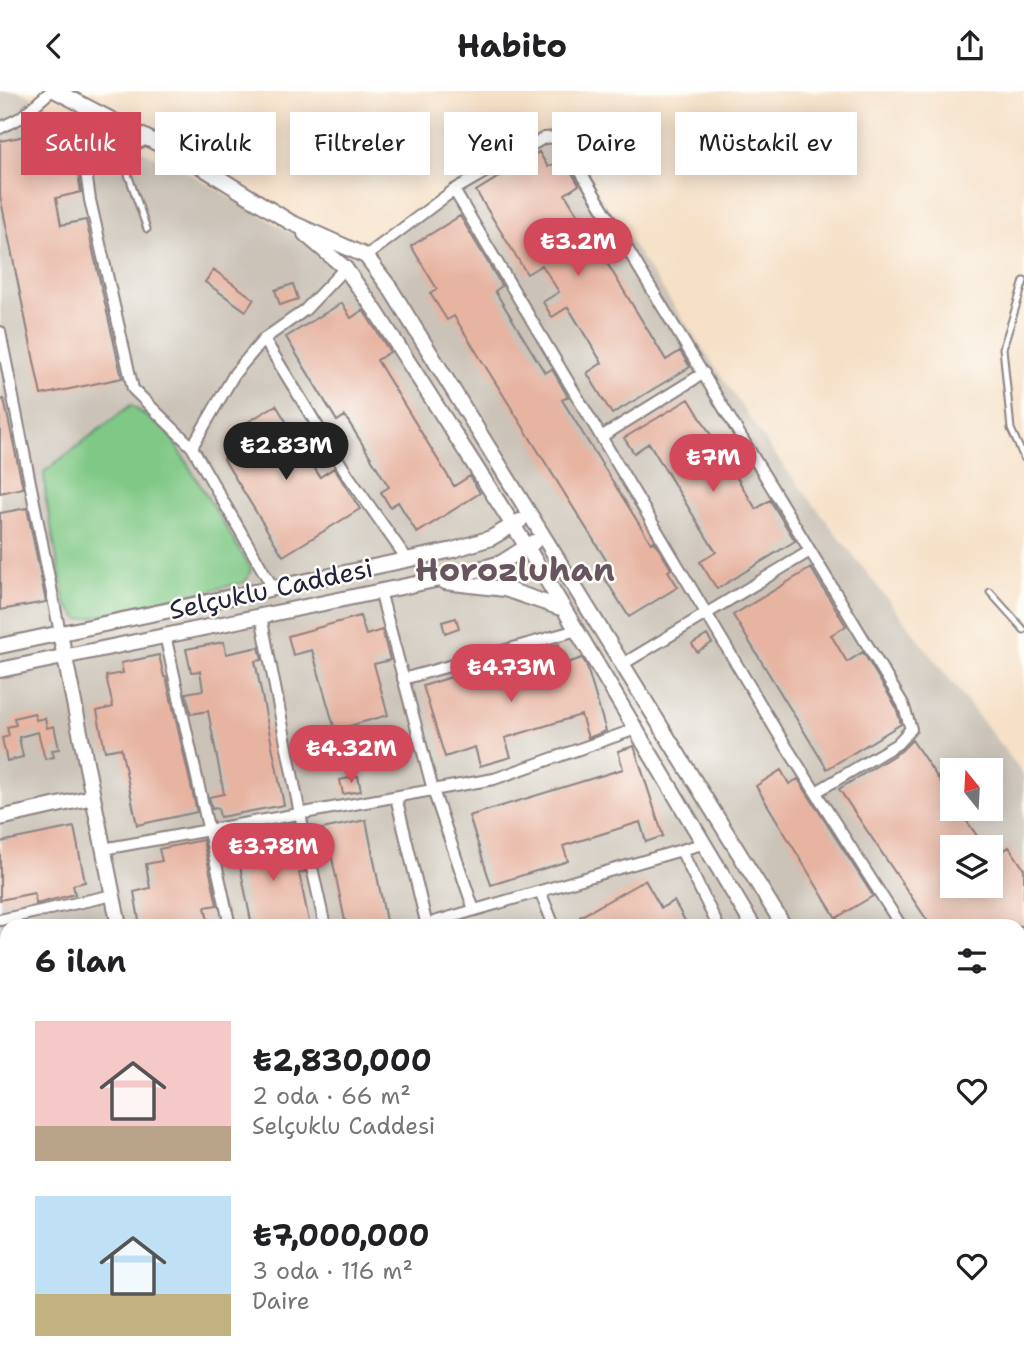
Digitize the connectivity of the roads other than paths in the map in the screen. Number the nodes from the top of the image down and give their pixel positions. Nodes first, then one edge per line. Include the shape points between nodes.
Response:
1 (54, 91) edge
2 (0, 128) edge
3 (148, 139) junction
4 (141, 142) edge
5 (86, 175) edge
6 (129, 175) edge
7 (454, 190) junction
8 (290, 222) junction
9 (148, 229) dead end
10 (366, 256) junction
11 (345, 268) junction
12 (1024, 281) edge
13 (0, 332) edge
14 (264, 339) junction
15 (704, 373) junction
16 (601, 437) junction
17 (192, 447) junction
18 (1024, 458) edge
19 (530, 514) junction
20 (513, 525) junction
21 (544, 537) junction
22 (527, 547) junction
23 (810, 551) junction
24 (407, 559) junction
25 (430, 581) junction
26 (273, 588) junction
27 (380, 591) junction
28 (989, 592) dead end
29 (564, 609) junction
30 (707, 614) junction
31 (261, 616) junction
32 (577, 630) junction
33 (1024, 630) edge
34 (60, 633) junction
35 (165, 635) junction
36 (0, 646) edge
37 (64, 656) junction
38 (623, 664) junction
39 (0, 670) edge
40 (404, 679) junction
41 (636, 729) junction
42 (433, 790) junction
43 (816, 792) junction
44 (93, 797) junction
45 (396, 797) junction
46 (300, 814) junction
47 (0, 818) edge
48 (210, 830) junction
49 (702, 844) junction
50 (103, 849) junction
51 (681, 850) junction
52 (540, 891) junction
53 (113, 895) junction
54 (474, 910) junction
55 (5, 919) edge
56 (118, 919) edge
57 (229, 919) edge
58 (323, 919) edge
59 (426, 919) edge
60 (446, 919) edge
61 (551, 919) edge
62 (715, 919) edge
63 (749, 919) edge
64 (780, 919) edge
65 (897, 919) edge

1 - 2 street
1 - 3 street
3 - 4 street
3 - 8 street
5 - 17 street via 133,389
6 - 9 lane
7 - 10 street
7 - 15 street via 544,138 558,137
7 - 16 street
8 - 10 street
8 - 11 street
10 - 19 street
11 - 14 street via 305,310
11 - 20 street
12 - 18 lane via 1003,348 1011,429
13 - 34 street
14 - 17 street via 235,373
14 - 24 street via 347,474
15 - 16 street
15 - 23 street
16 - 30 street
17 - 26 street
19 - 20 street, Selçuklu Caddesi
19 - 21 street
20 - 22 street
20 - 24 street, Selçuklu Caddesi via 491,538
21 - 22 street, Selçuklu Caddesi
21 - 38 street
22 - 25 street, Selçuklu Caddesi via 501,563
22 - 29 street
23 - 30 street
23 - 43 street via 903,704 911,729 897,744
24 - 26 street, Selçuklu Caddesi
25 - 27 street, Selçuklu Caddesi
25 - 29 street via 505,589
26 - 34 street, Selçuklu Caddesi
27 - 31 street, Selçuklu Caddesi
27 - 40 street
28 - 33 lane
29 - 32 street
30 - 38 street
30 - 43 street
31 - 35 street, Selçuklu Caddesi
31 - 46 street
32 - 40 street
32 - 41 street
34 - 36 street, Selçuklu Caddesi
34 - 37 street
35 - 37 street, Selçuklu Caddesi
35 - 48 street
37 - 39 street, Selçuklu Caddesi
37 - 44 street
38 - 64 street
40 - 42 street
41 - 42 street via 494,779
41 - 49 street
42 - 45 street
42 - 54 street
43 - 65 street
44 - 47 street
44 - 50 street
45 - 46 street
45 - 59 street
46 - 48 street
46 - 58 street
48 - 50 street
48 - 57 street
49 - 51 street
49 - 63 street
50 - 53 street
51 - 52 street
51 - 62 street
52 - 54 street
52 - 61 street
53 - 55 street
53 - 56 street
54 - 60 street

